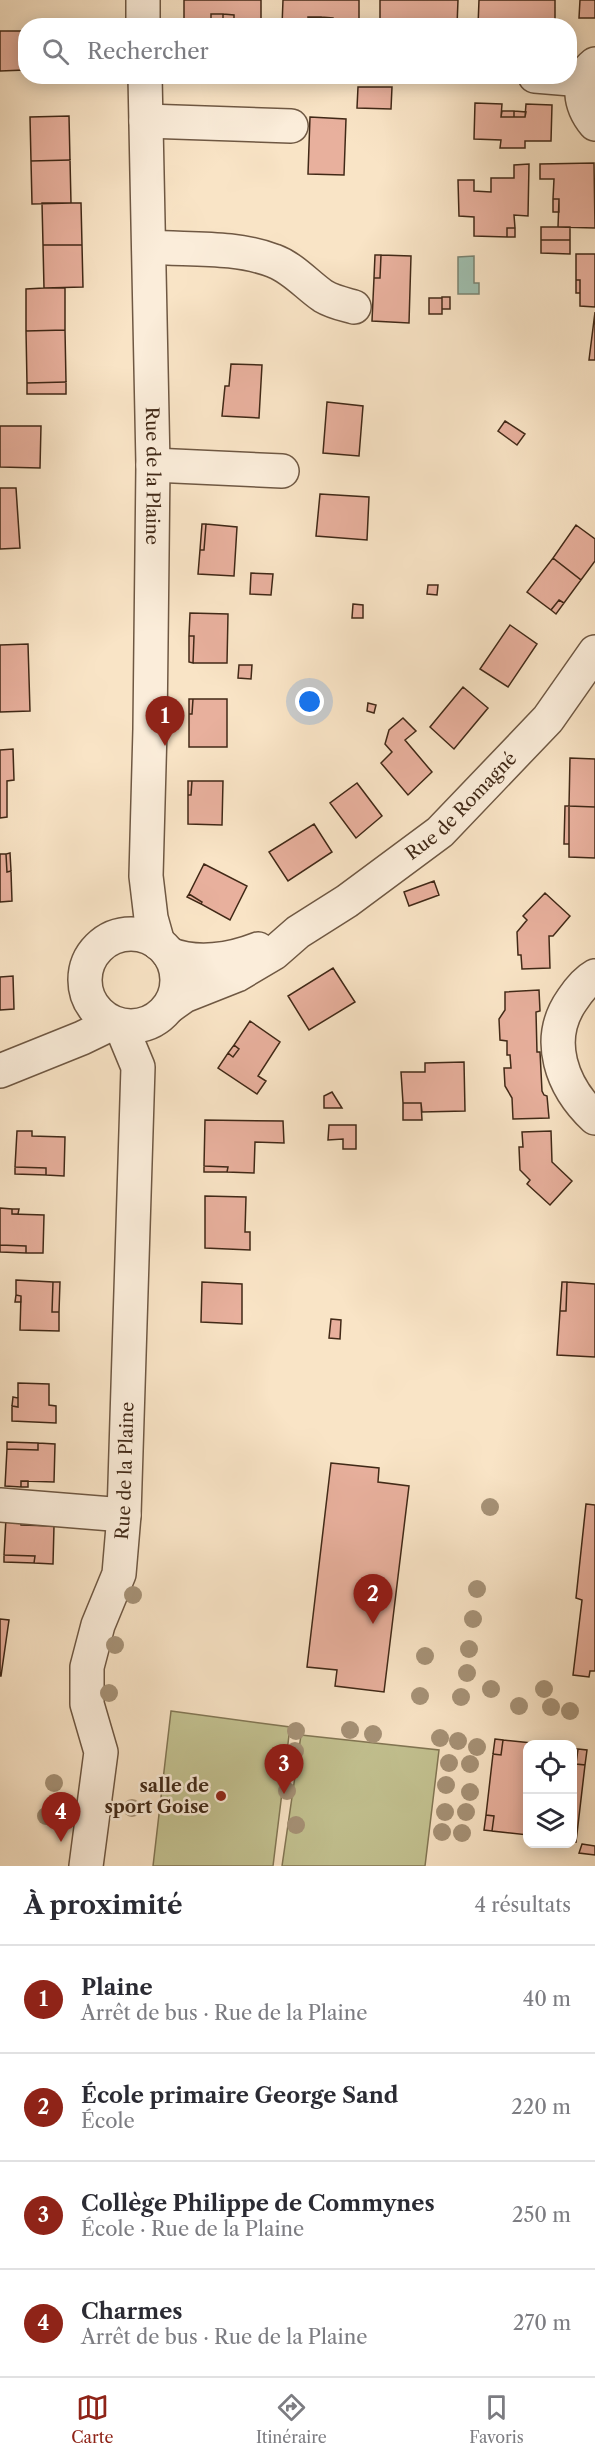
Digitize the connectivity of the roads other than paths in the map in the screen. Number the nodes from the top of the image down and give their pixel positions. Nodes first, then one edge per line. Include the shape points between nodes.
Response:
1 (143, 0) edge
2 (143, 18) edge
3 (589, 72) edge
4 (145, 84) edge
5 (146, 122) junction
6 (595, 124) edge
7 (291, 126) dead end
8 (149, 247) junction
9 (354, 307) dead end
10 (153, 465) junction
11 (282, 471) dead end
12 (595, 652) edge
13 (146, 876) junction
14 (298, 932) junction
15 (113, 937) junction
16 (164, 949) junction
17 (595, 976) edge
18 (84, 983) junction
19 (165, 1010) junction
20 (117, 1025) junction
21 (43, 1053) junction
22 (138, 1067) junction
23 (0, 1071) edge
24 (595, 1118) edge
25 (0, 1505) edge
26 (124, 1515) junction
27 (86, 1866) edge

1 - 2 street
3 - 6 street via 582,104
4 - 5 street, Rue de la Plaine
5 - 7 street
5 - 8 street, Rue de la Plaine
8 - 9 street via 247,253 276,261 323,296
8 - 10 street, Rue de la Plaine
10 - 11 street
10 - 13 street, Rue de la Plaine
12 - 14 street, Rue de Romagné via 548,719 440,832 348,901
13 - 15 street, Rue de la Plaine via 129,914
13 - 16 street, Rue de la Plaine via 151,918
14 - 16 street, Rue de Romagné via 233,958 186,960
14 - 19 street, Rue de Romagné via 274,953 237,975 184,996
15 - 16 street via 136,934
15 - 18 street via 92,955
16 - 19 street via 175,967 177,980 175,994
17 - 24 street via 564,1011 558,1045 567,1084
18 - 20 street via 93,1007
18 - 21 street via 68,1023
19 - 20 street via 149,1023 135,1027
19 - 22 street, Rue de la Plaine
20 - 21 street
20 - 22 street, Rue de la Plaine
21 - 23 street
22 - 26 street, Rue de la Plaine
25 - 26 street
26 - 27 street, Rue de la Plaine via 119,1574 98,1625 87,1667 87,1704 101,1752

